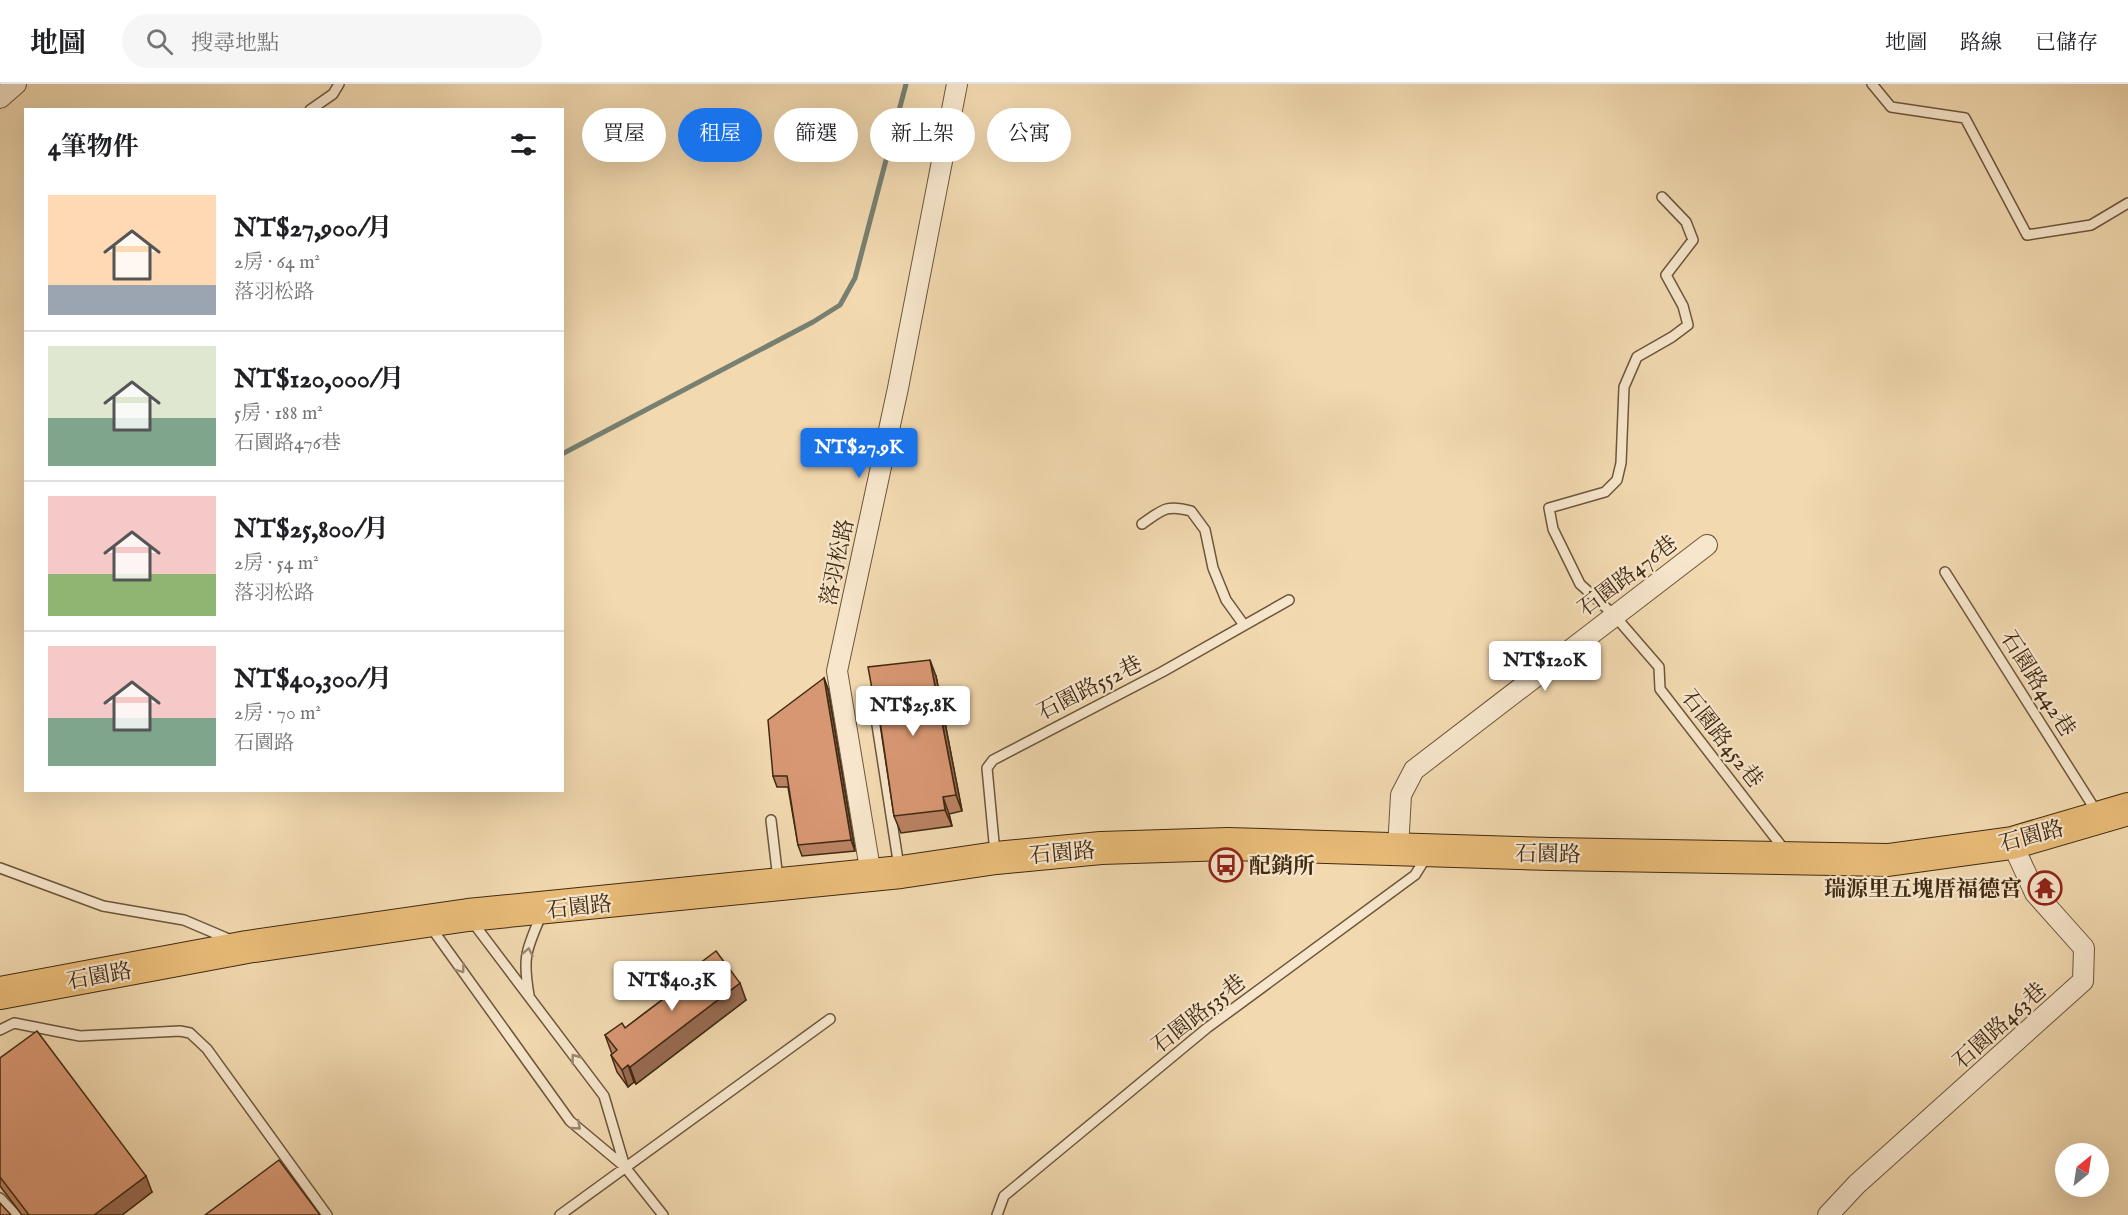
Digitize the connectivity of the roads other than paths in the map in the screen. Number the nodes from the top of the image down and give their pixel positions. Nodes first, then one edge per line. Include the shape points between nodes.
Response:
1 (15, 84) edge
2 (339, 84) edge
3 (957, 84) edge
4 (1872, 84) edge
5 (0, 98) edge
6 (313, 108) edge
7 (1662, 197) dead end
8 (2128, 203) edge
9 (1142, 524) dead end
10 (1707, 544) dead end
11 (1945, 572) dead end
12 (1289, 600) dead end
13 (1614, 615) junction
14 (1244, 625) junction
15 (875, 712) edge
16 (2114, 812) edge
17 (771, 820) dead end
18 (2012, 843) junction
19 (1398, 849) junction
20 (1431, 850) junction
21 (996, 858) junction
22 (1791, 858) junction
23 (0, 868) edge
24 (886, 874) junction
25 (779, 884) junction
26 (544, 909) junction
27 (468, 915) junction
28 (427, 922) junction
29 (247, 947) junction
30 (0, 993) edge
31 (530, 997) junction
32 (830, 1019) dead end
33 (0, 1030) edge
34 (625, 1167) junction
35 (0, 1198) edge
36 (16, 1215) edge
37 (327, 1215) edge
38 (561, 1215) edge
39 (663, 1215) edge
40 (997, 1215) edge
41 (1828, 1215) edge

1 - 5 street
2 - 6 lane via 333,94
3 - 24 street, 落羽松路 via 837,671
4 - 8 lane via 1892,107 1965,118 2027,236 2091,225
7 - 13 lane, 石園路452巷 via 1686,222 1693,240 1665,275 1683,306 1688,325 1637,357 1624,387 1617,480 1605,492 1549,508 1553,529 1580,584
9 - 14 lane via 1165,508 1191,511 1205,530 1213,568 1226,600
10 - 13 street, 石園路476巷
11 - 16 lane, 石園路442巷
12 - 14 lane, 石園路552巷
13 - 19 street, 石園路476巷 via 1414,770 1401,795
13 - 22 lane, 石園路452巷 via 1659,667 1660,689
14 - 21 lane, 石園路552巷 via 993,760 987,768
15 - 24 lane
16 - 18 main road, 石園路
17 - 25 lane
18 - 22 main road, 石園路 via 1887,860
18 - 41 street, 石園路463巷 via 2035,894 2084,948 2084,981 1857,1184
19 - 20 main road, 石園路
19 - 21 main road, 石園路 via 1228,844 1101,848
20 - 22 main road, 石園路
20 - 40 lane, 石園路535巷 via 1414,875 1206,1028 1004,1196
21 - 24 main road, 石園路
23 - 29 lane via 103,906 184,920
24 - 25 main road, 石園路
25 - 26 main road, 石園路
26 - 27 main road, 石園路
31 -> 26 lane via 526,950
27 - 28 main road, 石園路
27 - 31 lane
28 - 29 main road, 石園路
28 -> 34 lane via 570,1121
29 - 30 main road, 石園路
34 -> 31 lane via 604,1096
32 - 34 lane
33 - 37 lane via 14,1023 80,1036 180,1031 189,1034 207,1050
34 - 38 lane
34 - 39 lane
35 - 36 lane

